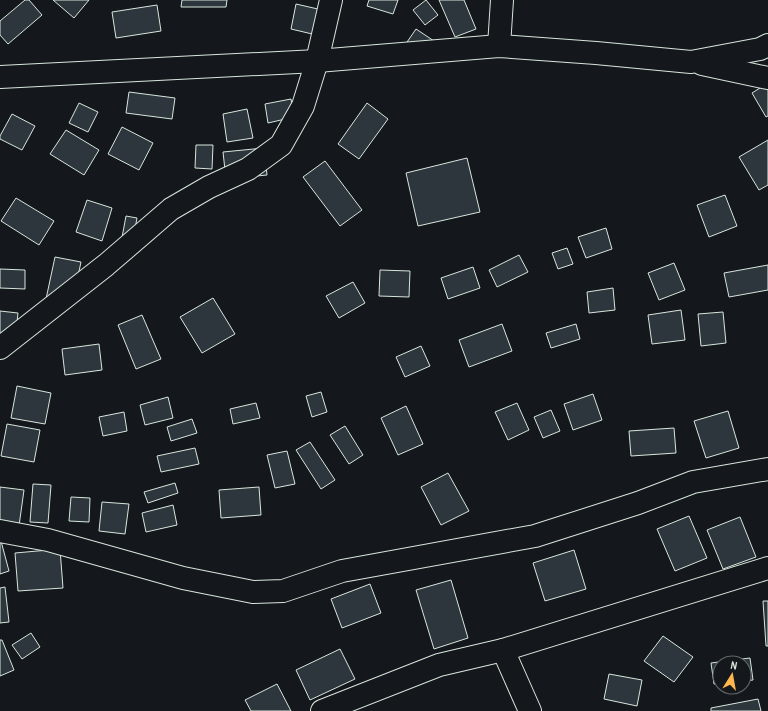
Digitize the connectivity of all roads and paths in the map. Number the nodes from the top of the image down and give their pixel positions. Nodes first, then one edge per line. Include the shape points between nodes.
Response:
1 (331, 0) edge
2 (502, 0) edge
3 (768, 45) edge
4 (499, 46) junction
5 (317, 61) junction
6 (691, 62) junction
7 (0, 77) edge
8 (768, 78) edge
9 (0, 348) edge
10 (768, 469) edge
11 (0, 531) edge
12 (768, 568) edge
13 (503, 650) junction
14 (322, 711) edge
15 (530, 711) edge

1 - 5 street
2 - 4 street
3 - 6 street via 760,49
4 - 5 street
4 - 6 street
5 - 7 street
5 - 9 street via 303,106 281,145 248,169 209,187 171,209 106,265
6 - 8 street
10 - 11 street via 693,482 535,536 342,571 283,591 253,592 183,578 48,540
12 - 13 street
13 - 14 street via 439,665
13 - 15 street

